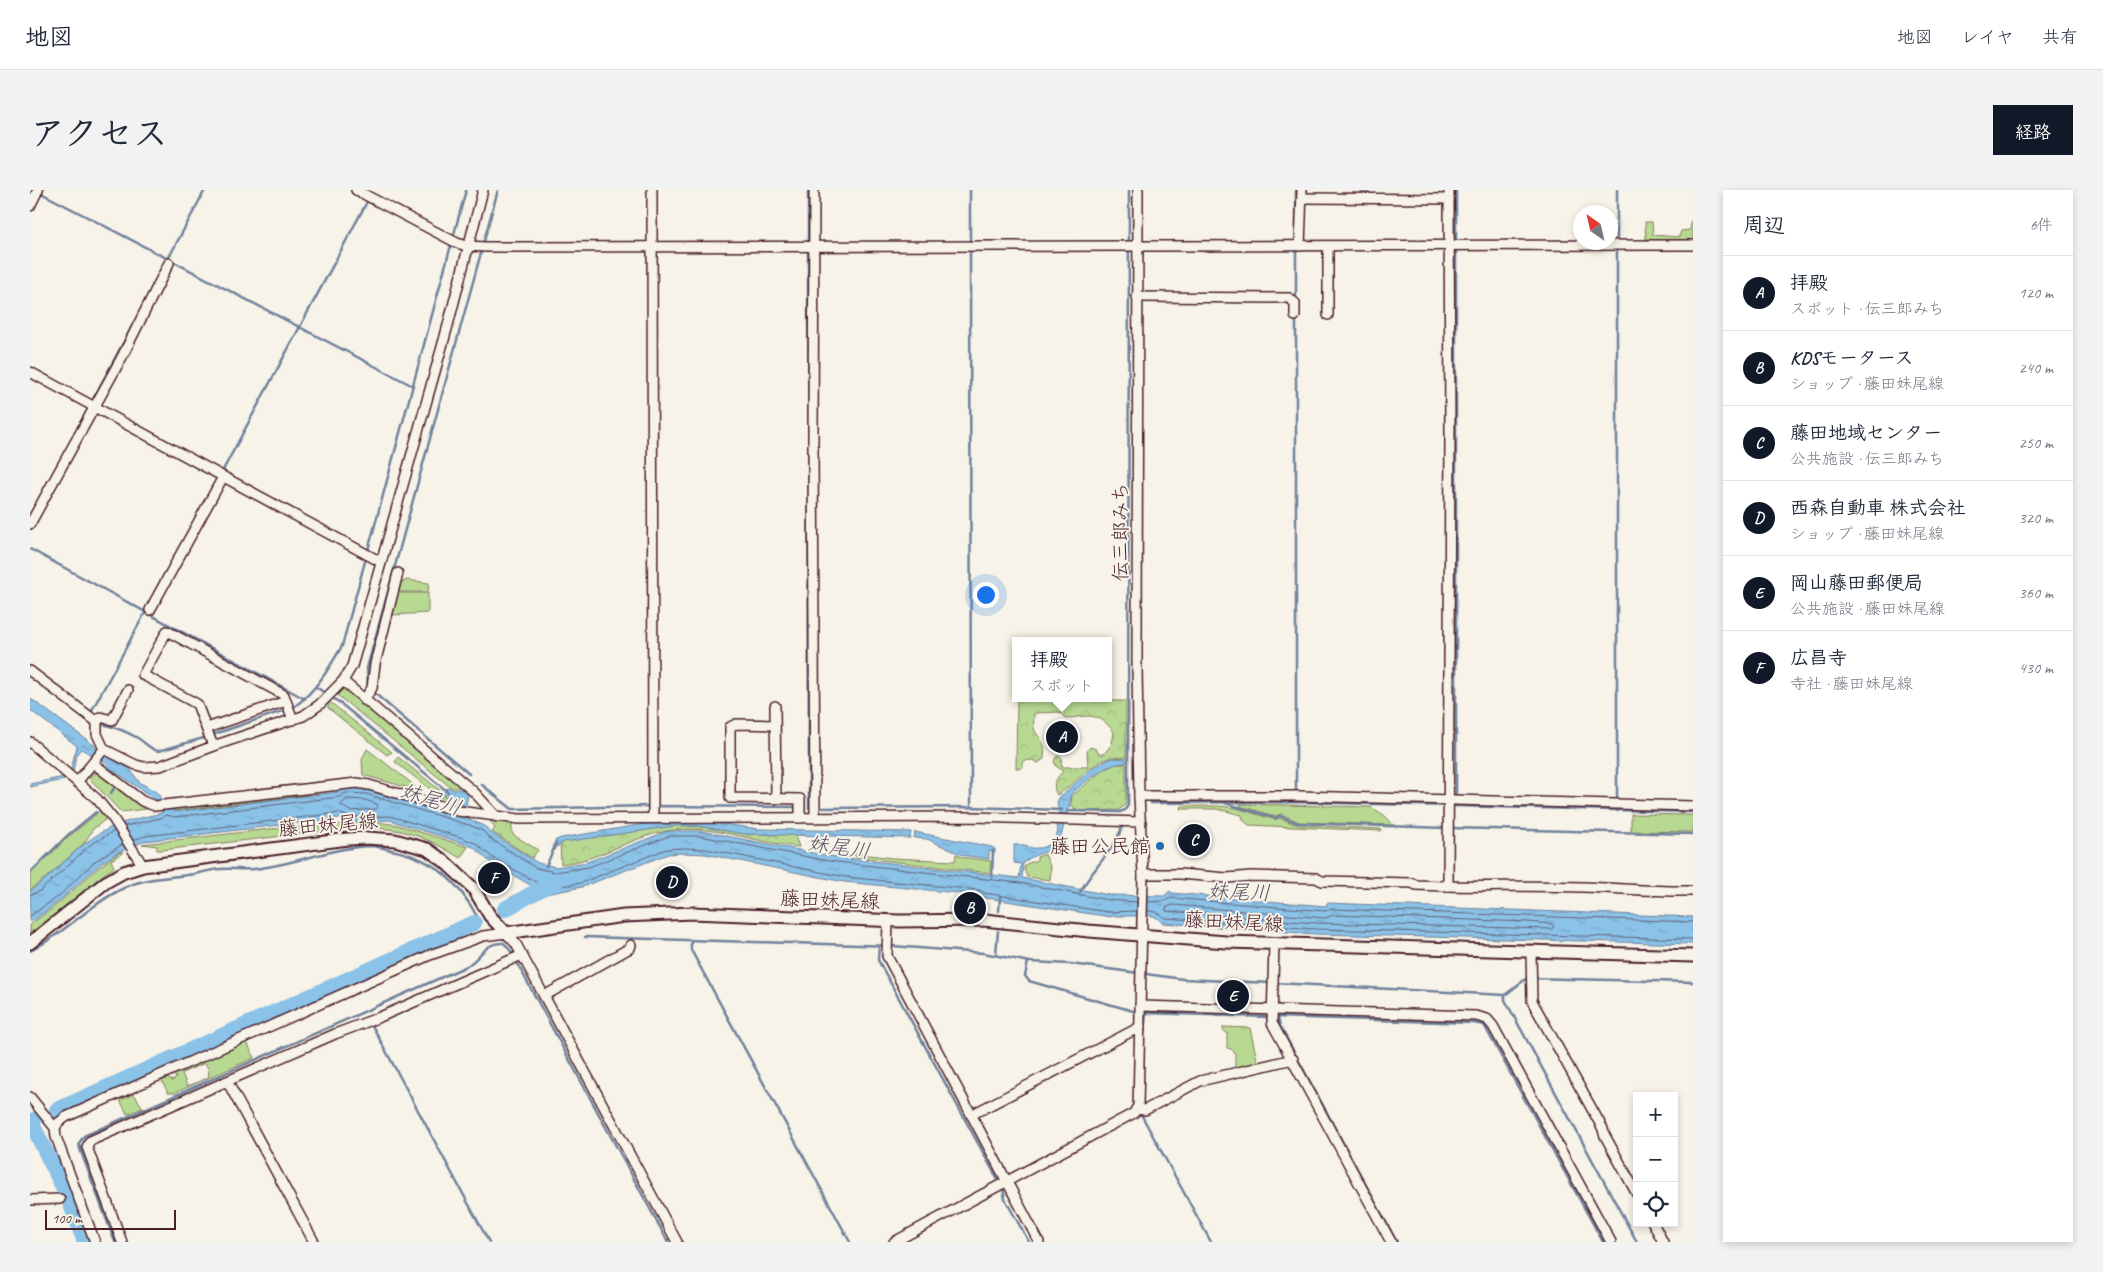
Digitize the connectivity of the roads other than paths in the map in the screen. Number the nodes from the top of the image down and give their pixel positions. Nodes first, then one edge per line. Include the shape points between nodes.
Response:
1 (38, 190) edge
2 (356, 190) edge
3 (483, 190) edge
4 (652, 190) edge
5 (814, 190) edge
6 (1138, 190) edge
7 (1302, 194) edge
8 (1449, 194) edge
9 (30, 206) edge
10 (1453, 245) junction
11 (1693, 245) edge
12 (467, 246) junction
13 (649, 246) junction
14 (809, 246) junction
15 (1132, 246) junction
16 (1297, 246) junction
17 (1328, 247) junction
18 (169, 263) dead end
19 (1137, 297) junction
20 (1328, 315) dead end
21 (1295, 316) dead end
22 (30, 372) edge
23 (92, 405) junction
24 (223, 477) junction
25 (30, 524) edge
26 (381, 562) junction
27 (398, 573) dead end
28 (150, 610) dead end
29 (30, 671) edge
30 (343, 681) junction
31 (128, 690) dead end
32 (368, 693) junction
33 (287, 702) junction
34 (775, 706) dead end
35 (292, 717) junction
36 (97, 722) junction
37 (775, 725) junction
38 (207, 729) junction
39 (30, 742) edge
40 (212, 743) junction
41 (99, 756) junction
42 (78, 781) junction
43 (1139, 796) junction
44 (776, 798) junction
45 (1452, 802) junction
46 (1693, 806) edge
47 (653, 810) junction
48 (800, 811) junction
49 (815, 811) junction
50 (497, 817) junction
51 (1141, 822) junction
52 (143, 866) junction
53 (1143, 874) junction
54 (1448, 886) junction
55 (1693, 891) edge
56 (888, 920) junction
57 (506, 932) junction
58 (1142, 935) junction
59 (30, 942) edge
60 (1274, 943) junction
61 (631, 945) dead end
62 (1531, 952) junction
63 (522, 955) junction
64 (1693, 956) edge
65 (544, 996) junction
66 (1140, 1010) junction
67 (1272, 1015) junction
68 (1140, 1027) junction
69 (1293, 1059) junction
70 (224, 1082) junction
71 (30, 1097) edge
72 (1141, 1110) junction
73 (971, 1115) junction
74 (55, 1128) junction
75 (1007, 1182) junction
76 (1633, 1187) edge
77 (60, 1198) dead end
78 (30, 1200) edge
79 (1654, 1227) edge
80 (95, 1242) edge
81 (122, 1242) edge
82 (314, 1242) edge
83 (678, 1242) edge
84 (894, 1242) edge
85 (1038, 1242) edge
86 (1391, 1242) edge
87 (1611, 1242) edge
88 (1663, 1242) edge

1 - 9 street
2 - 12 street
3 - 12 street
4 - 13 street
5 - 14 street
6 - 15 street, 伝三郎みち
7 - 8 street
7 - 16 street
8 - 10 street
10 - 11 street
10 - 17 street
10 - 45 street
12 - 13 street
12 - 26 street
13 - 14 street
13 - 47 street
14 - 15 street
14 - 49 street
15 - 16 street
15 - 19 street, 伝三郎みち
16 - 17 street
17 - 20 street
18 - 23 street via 122,357
19 - 21 street via 1290,298 1294,303
19 - 43 street, 伝三郎みち
22 - 23 street
23 - 24 street
23 - 25 street
24 - 26 street
24 - 28 street
26 - 30 street via 352,666
27 - 32 street
29 - 36 street
30 - 32 street
30 - 35 street via 312,712
31 - 36 street via 112,720 100,717
32 - 50 street via 482,799
33 - 35 street
33 - 38 street
33 - 38 street via 284,695 167,631 143,675 197,704
34 - 37 street
35 - 40 street
36 - 41 street
37 - 44 street
37 - 44 street via 736,724 730,727 730,798
38 - 40 street
39 - 42 street
40 - 41 street via 167,764 152,767
41 - 42 street
41 - 50 street via 142,801 155,806 356,783 370,784 458,811
42 - 52 street via 114,820
43 - 45 street
43 - 51 street, 伝三郎みち
44 - 48 street via 800,799
45 - 46 street
45 - 54 street via 1448,828
47 - 48 street
47 - 50 street via 568,820
48 - 49 street
49 - 51 street
51 - 53 street, 伝三郎みち
52 - 57 main road, 藤田妹尾線 via 348,839 395,840 427,850 444,861 473,888 490,916
52 - 59 main road, 藤田妹尾線 via 106,882
53 - 54 street via 1316,878 1322,881
53 - 58 street, 伝三郎みち
54 - 55 street
56 - 57 main road, 藤田妹尾線 via 651,914
56 - 58 main road, 藤田妹尾線 via 984,920
56 - 73 street via 887,956
57 - 63 street
57 - 74 street via 483,936 430,954 66,1117
58 - 60 main road, 藤田妹尾線
58 - 66 street, 伝三郎みち
60 - 62 main road, 藤田妹尾線
60 - 67 street
61 - 65 street
62 - 64 main road, 藤田妹尾線
62 - 76 street via 1532,1001
63 - 65 street
63 - 70 street
65 - 83 street
66 - 67 street
66 - 68 street, 伝三郎みち
67 - 69 street
67 - 87 street via 1476,1016 1487,1019
68 - 72 street, 伝三郎みち via 1138,1107
68 - 73 street
69 - 72 street via 1200,1081
69 - 86 street
70 - 81 street via 87,1144
70 - 82 street
71 - 74 street
72 - 75 street
73 - 75 street
74 - 80 street
75 - 84 street
75 - 85 street
77 - 78 street
79 - 88 street

